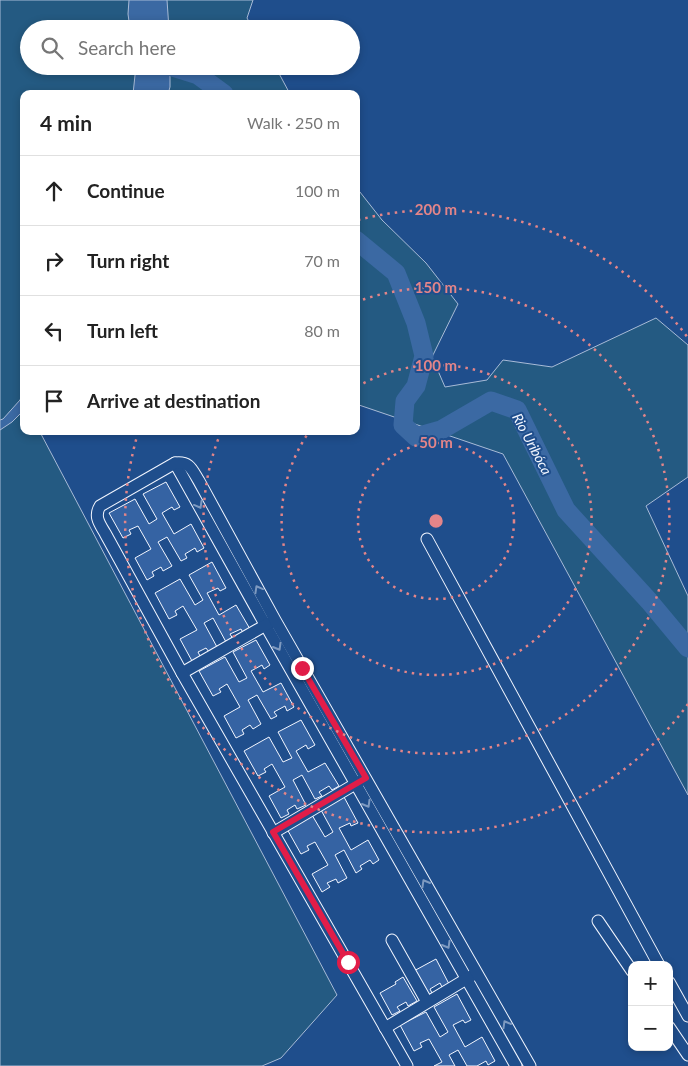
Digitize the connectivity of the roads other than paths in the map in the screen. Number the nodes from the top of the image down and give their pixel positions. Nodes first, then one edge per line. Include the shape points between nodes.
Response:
1 (427, 539) dead end
2 (270, 623) junction
3 (182, 673) junction
4 (361, 781) junction
5 (273, 832) junction
6 (598, 921) dead end
7 (392, 940) dead end
8 (657, 961) edge
9 (628, 966) edge
10 (477, 973) junction
11 (466, 979) junction
12 (673, 989) edge
13 (427, 1002) junction
14 (688, 1016) edge
15 (385, 1028) junction
16 (673, 1033) edge
17 (688, 1055) edge
18 (407, 1066) edge
19 (516, 1066) edge
20 (530, 1066) edge

1 - 8 street
2 - 3 street
2 - 3 street via 192,470 188,464 175,463 100,506 96,515
2 - 4 street
3 - 5 street
4 - 5 street
10 -> 4 street
4 -> 11 street
5 - 15 street
6 - 9 street
7 - 13 street
10 - 11 street
20 -> 10 street
11 - 13 street
11 - 19 street
12 - 14 street
13 - 15 street
15 - 18 street
16 - 17 street

